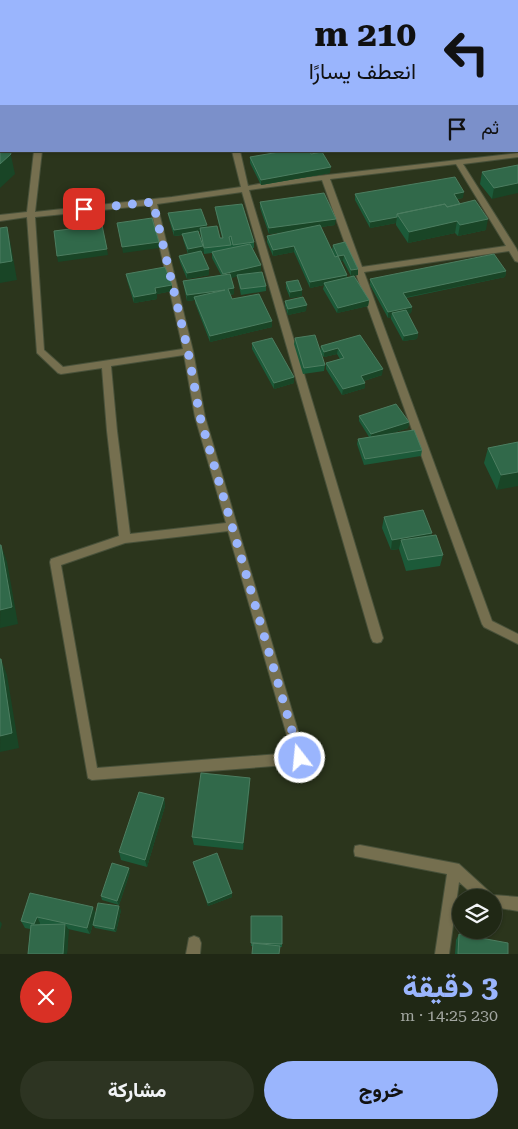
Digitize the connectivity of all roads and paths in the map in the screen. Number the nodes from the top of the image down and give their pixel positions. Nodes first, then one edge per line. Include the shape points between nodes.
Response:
1 (38, 152) edge
2 (236, 152) edge
3 (518, 155) edge
4 (458, 162) junction
5 (325, 177) junction
6 (245, 189) junction
7 (153, 202) junction
8 (31, 214) junction
9 (0, 218) edge
10 (512, 248) junction
11 (518, 259) edge
12 (359, 270) junction
13 (188, 351) junction
14 (106, 363) junction
15 (232, 526) junction
16 (124, 539) junction
17 (377, 638) dead end
18 (518, 639) edge
19 (360, 850) dead end
20 (454, 869) junction
21 (477, 889) edge
22 (502, 902) edge
23 (518, 904) edge
24 (442, 954) edge

1 - 8 street
2 - 6 street
3 - 4 street
4 - 5 street
4 - 10 street
5 - 6 street
5 - 12 street
6 - 7 street
6 - 17 street
7 - 8 street
7 - 13 street
8 - 9 street
8 - 14 street via 40,351 60,370
10 - 11 street
10 - 12 street
12 - 18 street via 488,624
13 - 14 street
13 - 15 street via 200,417
14 - 16 street
15 - 16 street
15 - 16 street via 300,758 92,774 55,562
19 - 20 street
20 - 21 street
20 - 24 street
22 - 23 street

